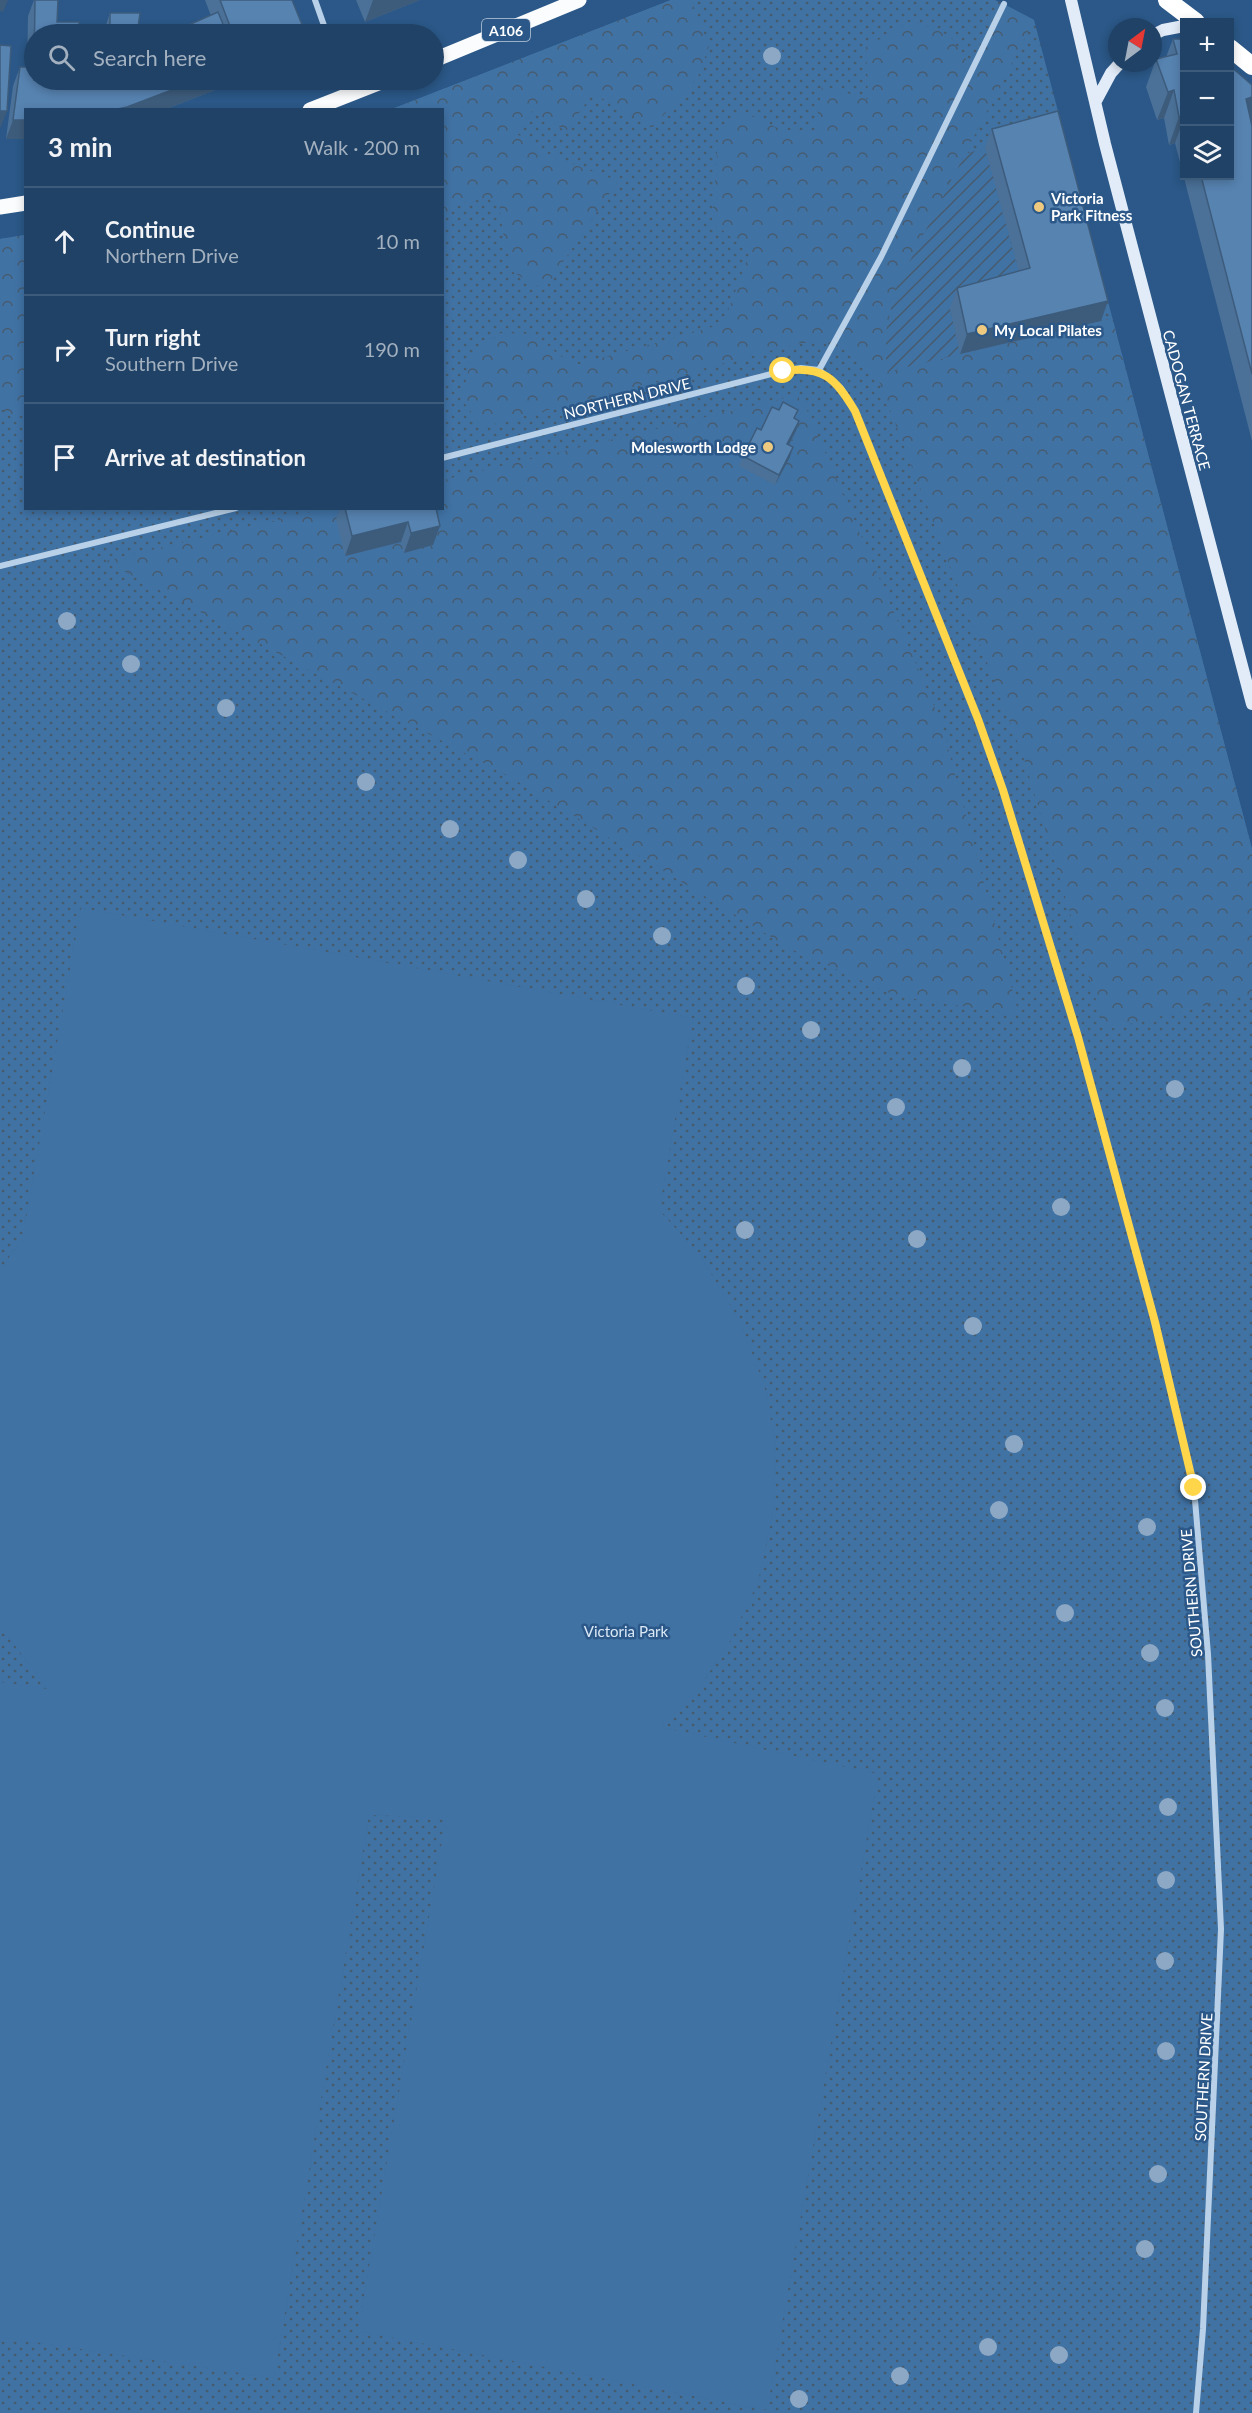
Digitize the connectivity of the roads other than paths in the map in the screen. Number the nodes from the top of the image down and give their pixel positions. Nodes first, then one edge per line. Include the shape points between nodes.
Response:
1 (315, 0) edge
2 (579, 0) edge
3 (1071, 0) edge
4 (1167, 0) edge
5 (1004, 4) dead end
6 (1191, 18) edge
7 (323, 24) edge
8 (1180, 27) edge
9 (1162, 30) edge
10 (1234, 51) edge
11 (444, 56) edge
12 (1252, 66) edge
13 (1112, 72) edge
14 (348, 90) edge
15 (360, 90) edge
16 (350, 94) junction
17 (1096, 101) junction
18 (315, 108) edge
19 (24, 203) edge
20 (0, 207) edge
21 (819, 370) junction
22 (444, 457) edge
23 (228, 510) edge
24 (0, 566) edge
25 (1252, 704) edge
26 (1196, 2413) edge

1 - 7 street
2 - 11 main road, A106
3 - 17 street, CADOGAN TERRACE
4 - 6 highway
5 - 21 street via 881,256
8 - 9 street
10 - 12 highway
13 - 17 street
14 - 16 street
15 - 16 main road
16 - 18 main road
17 - 25 street, CADOGAN TERRACE
19 - 20 main road
21 - 22 street, NORTHERN DRIVE via 783,371
21 - 26 street, SOUTHERN DRIVE via 841,388 855,411 1003,790 1081,1048 1155,1322 1194,1488 1208,1654 1221,1929
23 - 24 street

